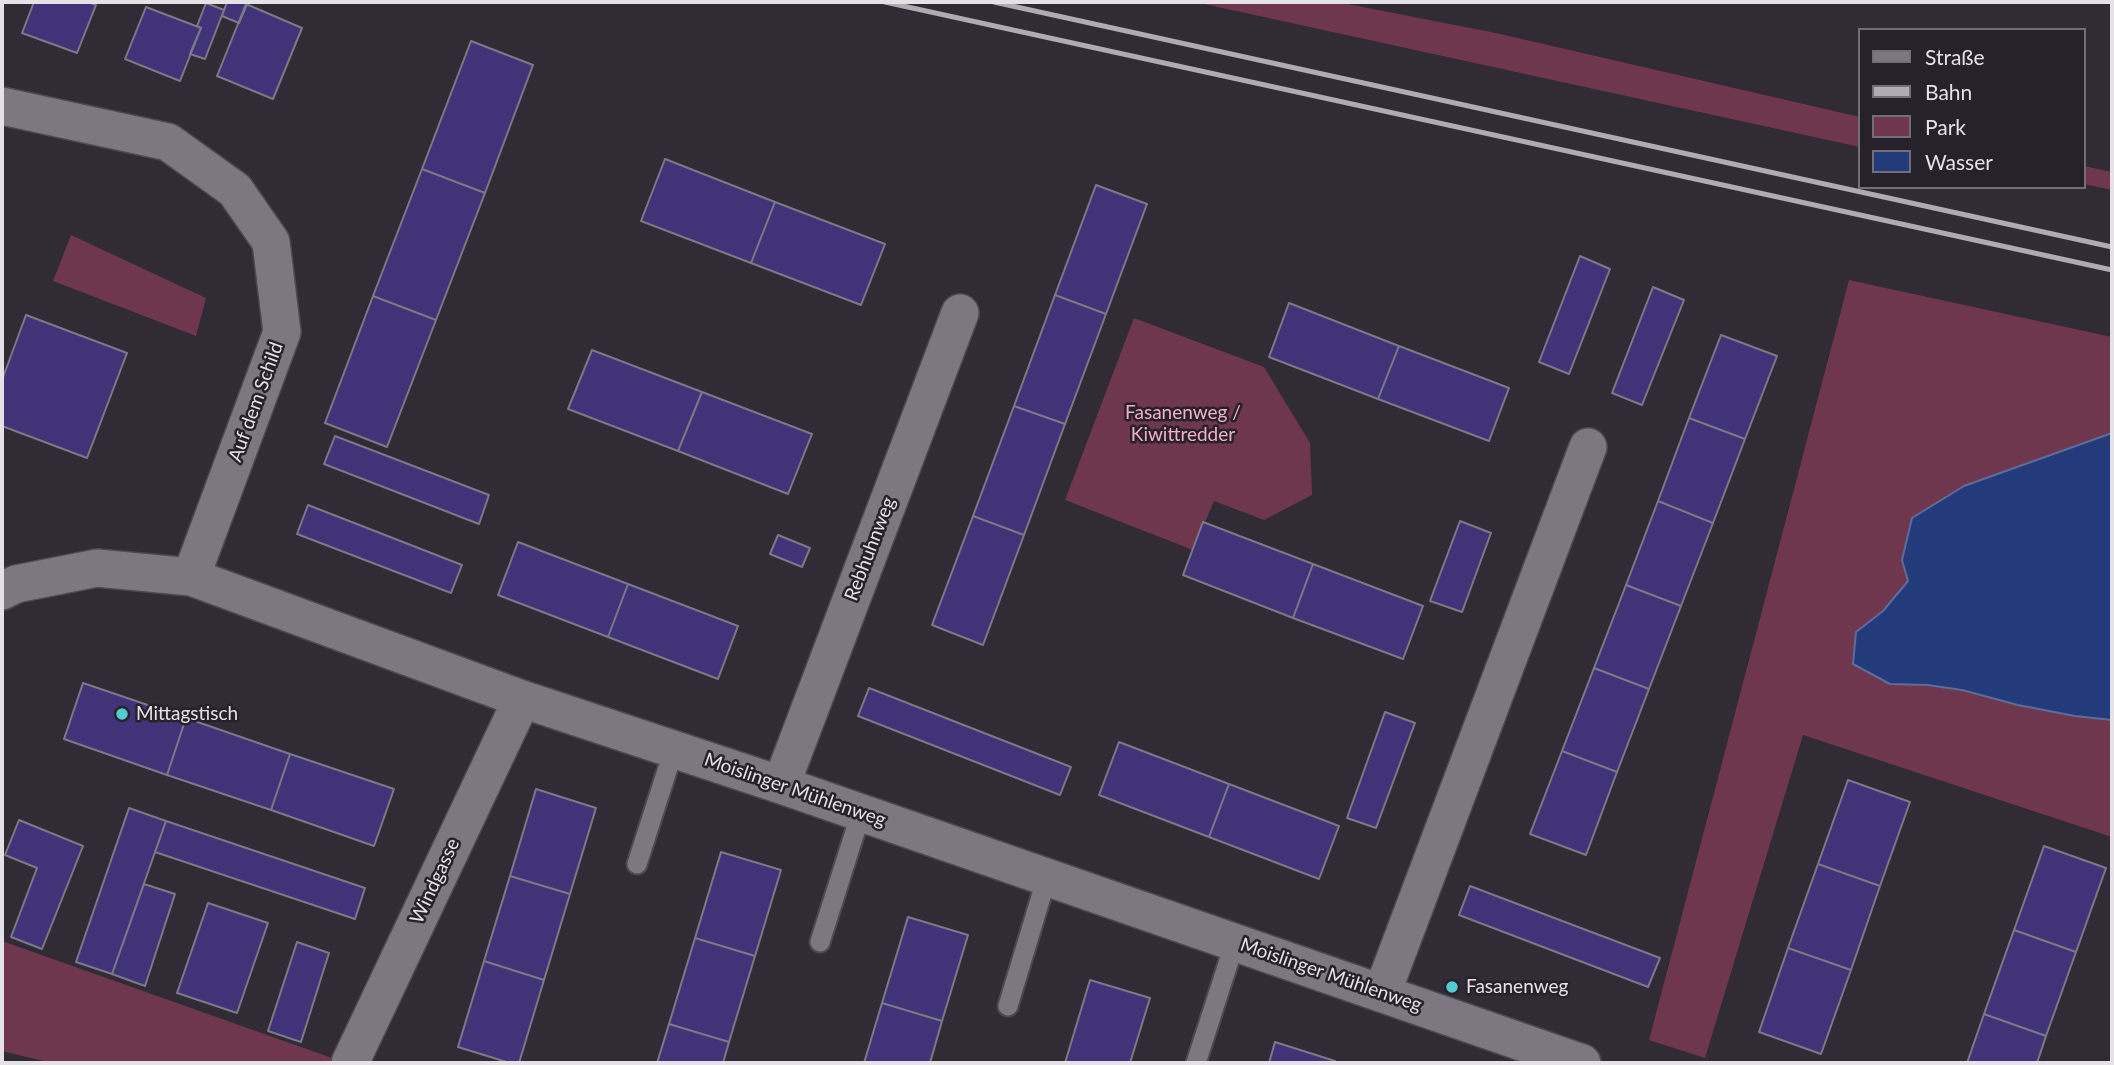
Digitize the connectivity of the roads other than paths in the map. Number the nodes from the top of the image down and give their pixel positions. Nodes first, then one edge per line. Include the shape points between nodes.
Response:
1 (2, 106) edge
2 (960, 313) dead end
3 (1588, 447) dead end
4 (191, 577) junction
5 (2, 591) edge
6 (522, 699) junction
7 (674, 749) junction
8 (781, 785) junction
9 (861, 813) junction
10 (637, 864) dead end
11 (1047, 877) junction
12 (820, 942) dead end
13 (1235, 942) junction
14 (1382, 993) junction
15 (1008, 1006) dead end
16 (349, 1063) edge
17 (1196, 1063) edge
18 (1583, 1063) edge

1 - 4 street, Auf dem Schild via 168,142 235,190 271,242 282,332
2 - 8 street, Rebhuhnweg
3 - 14 street
4 - 5 street, Moislinger Mühlenweg via 96,568
4 - 6 street, Moislinger Mühlenweg
6 - 7 street, Moislinger Mühlenweg
6 - 16 street, Windgasse
7 - 8 street, Moislinger Mühlenweg
7 - 10 lane
8 - 9 street, Moislinger Mühlenweg
9 - 11 street, Moislinger Mühlenweg
9 - 12 lane
11 - 13 street, Moislinger Mühlenweg
11 - 15 lane
13 - 14 street, Moislinger Mühlenweg
13 - 17 lane
14 - 18 street, Moislinger Mühlenweg

